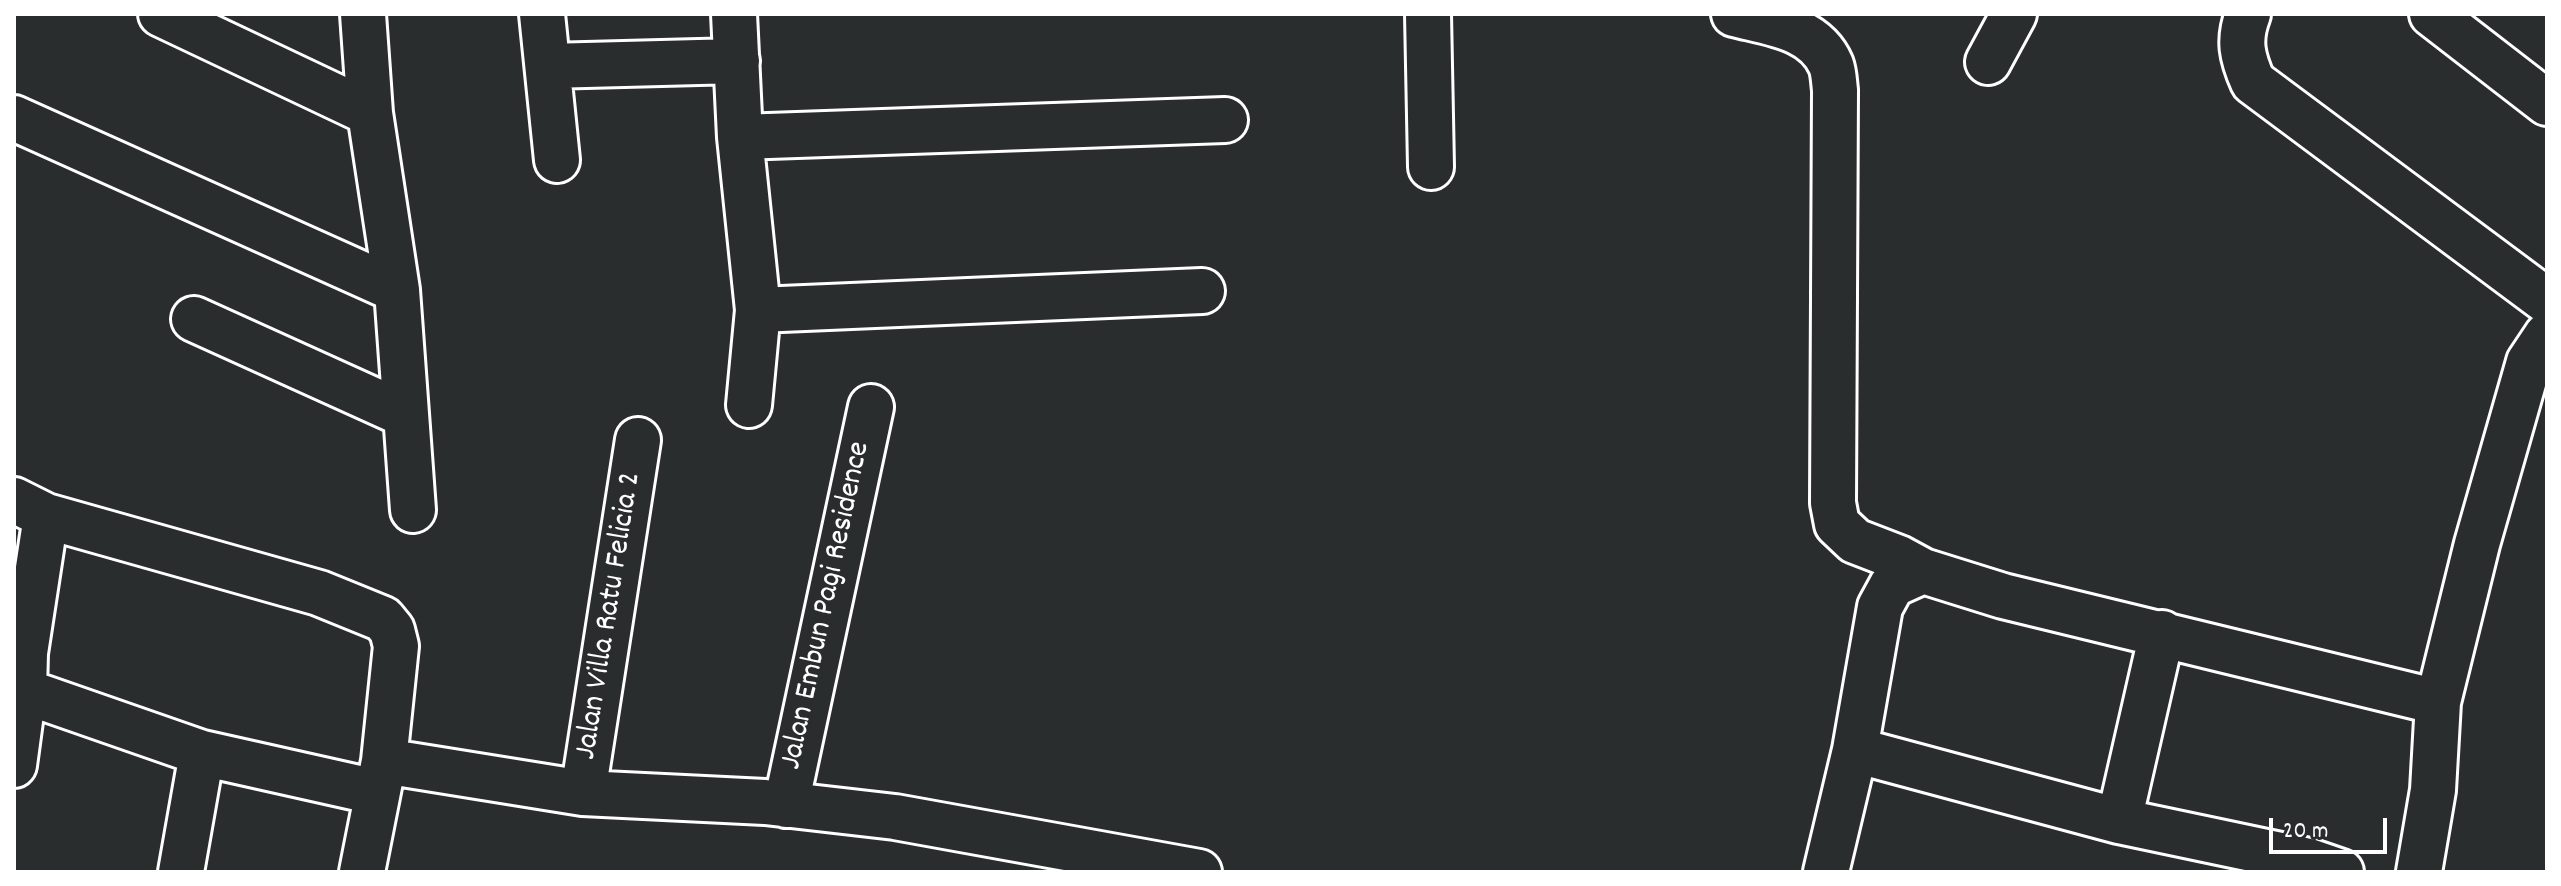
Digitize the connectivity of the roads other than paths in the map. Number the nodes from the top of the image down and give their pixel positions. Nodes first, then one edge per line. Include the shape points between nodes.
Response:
1 (161, 14) edge
2 (363, 14) edge
3 (542, 14) edge
4 (734, 14) edge
5 (1428, 14) edge
6 (1734, 14) edge
7 (2014, 14) edge
8 (2248, 14) edge
9 (2432, 14) edge
10 (737, 61) junction
11 (1988, 62) dead end
12 (548, 66) junction
13 (2547, 103) edge
14 (370, 113) junction
15 (14, 118) edge
16 (1225, 120) dead end
17 (740, 137) junction
18 (557, 160) dead end
19 (1431, 167) dead end
20 (397, 290) junction
21 (1202, 291) dead end
22 (2547, 301) edge
23 (758, 310) junction
24 (194, 319) dead end
25 (2547, 335) edge
26 (749, 405) dead end
27 (871, 407) dead end
28 (406, 415) junction
29 (638, 440) dead end
30 (30, 508) edge
31 (413, 510) dead end
32 (1923, 571) junction
33 (2162, 633) junction
34 (21, 666) edge
35 (2438, 702) junction
36 (1855, 750) junction
37 (202, 753) junction
38 (14, 765) edge
39 (380, 776) junction
40 (583, 793) junction
41 (786, 805) junction
42 (2119, 821) junction
43 (2319, 868) edge
44 (181, 872) edge
45 (362, 872) edge
46 (1199, 872) edge
47 (1826, 872) edge
48 (2419, 872) edge

1 - 14 street
2 - 14 street
3 - 12 street
4 - 10 street
5 - 19 street
6 - 32 street via 1798,30 1831,65 1833,503 1837,524 1855,541
7 - 11 street
8 - 22 street via 2241,32 2242,57 2253,82
9 - 13 street
10 - 12 street
10 - 17 street
12 - 18 street
14 - 20 street
15 - 20 street
16 - 17 street
17 - 23 street
20 - 28 street
21 - 23 street
23 - 26 street
24 - 28 street
25 - 35 street via 2529,362
27 - 41 street, Jalan Embun Pagi Residence
28 - 31 street
29 - 40 street, Jalan Villa Ratu Felicia 2
30 - 34 street
30 - 39 street via 319,593 383,619 396,646
32 - 33 street via 2003,596
32 - 36 street via 1892,585 1880,607
33 - 35 street
33 - 42 street
34 - 37 street
34 - 38 street
35 - 48 street via 2433,790
36 - 42 street
36 - 47 street
37 - 39 street
37 - 44 street
39 - 40 street
39 - 45 street
40 - 41 street
41 - 46 street via 895,817
42 - 43 street

